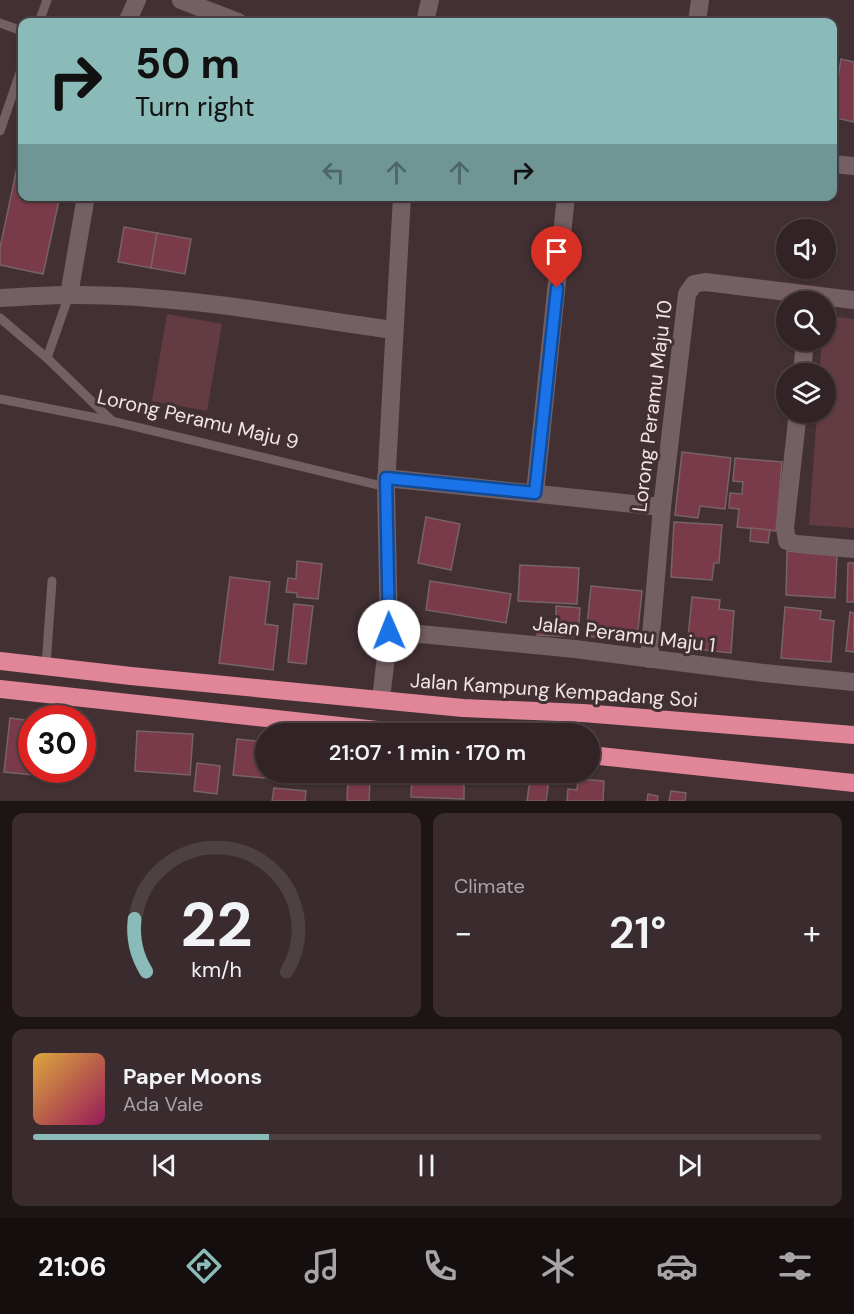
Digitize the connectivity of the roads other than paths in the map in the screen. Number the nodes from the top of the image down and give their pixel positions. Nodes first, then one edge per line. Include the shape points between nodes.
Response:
1 (47, 0) edge
2 (137, 0) edge
3 (181, 0) edge
4 (430, 0) edge
5 (700, 0) edge
6 (40, 18) edge
7 (129, 18) edge
8 (228, 18) edge
9 (426, 18) edge
10 (698, 18) edge
11 (0, 23) edge
12 (18, 30) edge
13 (18, 79) edge
14 (0, 131) edge
15 (837, 164) edge
16 (854, 166) edge
17 (85, 201) edge
18 (402, 201) edge
19 (565, 201) edge
20 (776, 293) edge
21 (69, 295) junction
22 (0, 298) edge
23 (836, 299) edge
24 (854, 300) edge
25 (0, 318) edge
26 (393, 330) junction
27 (47, 358) junction
28 (0, 399) edge
29 (112, 421) junction
30 (797, 423) edge
31 (386, 482) junction
32 (535, 493) junction
33 (662, 507) junction
34 (854, 549) edge
35 (52, 581) dead end
36 (389, 631) junction
37 (649, 659) junction
38 (0, 661) edge
39 (46, 666) junction
40 (854, 682) edge
41 (0, 689) edge
42 (381, 699) junction
43 (313, 723) edge
44 (852, 736) edge
45 (600, 756) edge
46 (850, 782) edge

1 - 6 lane
2 - 7 street
3 - 8 street
4 - 9 street
5 - 10 street
11 - 12 lane
13 - 14 lane
15 - 16 street
17 - 21 street
18 - 26 street
19 - 32 street
20 - 33 street, Lorong Peramu Maju 10 via 705,282 694,284 687,294
21 - 22 street
21 - 26 street via 151,298
21 - 27 lane
23 - 24 street, Lorong Peramu Maju 10
25 - 27 lane
26 - 31 street
27 - 29 lane
28 - 29 lane, Lorong Peramu Maju 9
29 - 31 lane, Lorong Peramu Maju 9
30 - 34 street via 785,528 787,541
31 - 32 street
31 - 36 street
32 - 33 street
33 - 37 street, Lorong Peramu Maju 10
35 - 39 lane
36 - 37 street, Jalan Peramu Maju 1
36 - 42 street
37 - 40 street, Jalan Peramu Maju 1
38 - 39 highway, Jalan Kampung Kempadang Soi
39 - 42 highway, Jalan Kampung Kempadang Soi
41 - 43 highway
42 - 44 highway, Jalan Kampung Kempadang Soi
45 - 46 highway

